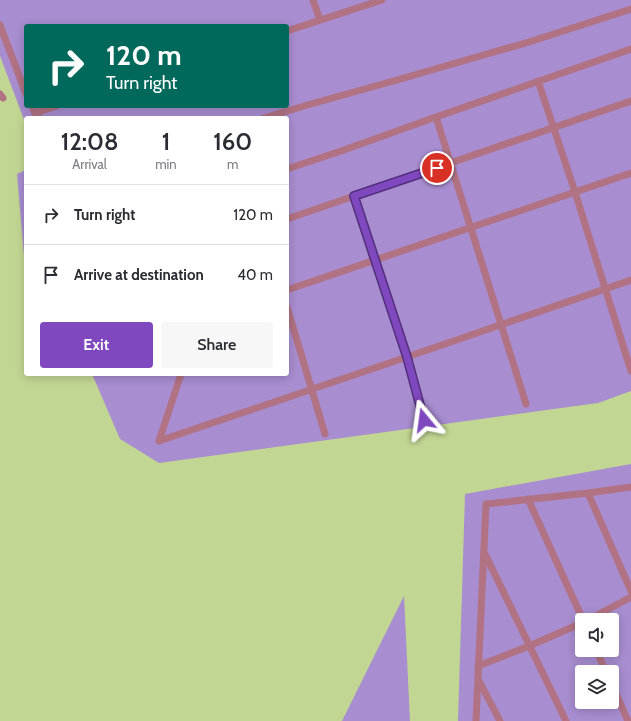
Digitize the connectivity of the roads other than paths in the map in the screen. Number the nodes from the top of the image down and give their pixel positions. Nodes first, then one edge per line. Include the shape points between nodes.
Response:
1 (313, 0) edge
2 (382, 0) edge
3 (631, 9) edge
4 (320, 20) junction
5 (0, 25) edge
6 (289, 30) edge
7 (631, 49) edge
8 (538, 81) junction
9 (24, 89) edge
10 (631, 101) edge
11 (53, 108) edge
12 (38, 116) edge
13 (271, 116) edge
14 (436, 117) junction
15 (553, 128) junction
16 (450, 163) junction
17 (289, 168) edge
18 (631, 173) edge
19 (575, 192) junction
20 (354, 196) junction
21 (289, 218) edge
22 (471, 228) junction
23 (375, 260) junction
24 (631, 280) edge
25 (289, 289) edge
26 (605, 289) junction
27 (289, 314) edge
28 (501, 325) junction
29 (407, 357) junction
30 (631, 371) edge
31 (180, 376) edge
32 (312, 389) junction
33 (526, 404) dead end
34 (424, 420) dead end
35 (326, 434) dead end
36 (631, 487) edge
37 (588, 493) junction
38 (528, 499) junction
39 (484, 551) junction
40 (631, 591) edge
41 (631, 597) edge
42 (580, 613) edge
43 (601, 613) edge
44 (575, 626) edge
45 (529, 646) junction
46 (478, 666) junction
47 (477, 677) junction
48 (619, 701) edge
49 (476, 721) edge
50 (500, 721) edge
51 (566, 721) edge
52 (628, 721) edge

1 - 4 lane
2 - 4 lane
3 - 13 lane via 529,42
4 - 6 lane
5 - 9 lane
7 - 8 lane
8 - 14 lane
8 - 15 lane
10 - 15 lane
11 - 12 lane
14 - 16 lane
14 - 17 lane
15 - 16 lane
15 - 19 lane
16 - 20 lane
16 - 22 lane
18 - 19 lane
19 - 22 lane
19 - 26 lane
20 - 21 lane
20 - 23 lane
22 - 23 lane
22 - 28 lane
23 - 25 lane
23 - 29 lane
24 - 26 lane
26 - 28 lane
26 - 30 lane
27 - 32 lane
28 - 29 lane
28 - 33 lane
29 - 32 lane
29 - 34 lane
31 - 32 lane via 159,441
32 - 35 lane
36 - 37 lane
37 - 38 lane
37 - 40 lane
38 - 39 lane via 486,504
38 - 42 lane
39 - 45 lane
39 - 46 lane
41 - 43 lane
44 - 45 lane
45 - 46 lane
45 - 51 lane
46 - 47 lane
47 - 49 lane
47 - 50 lane
48 - 52 lane

